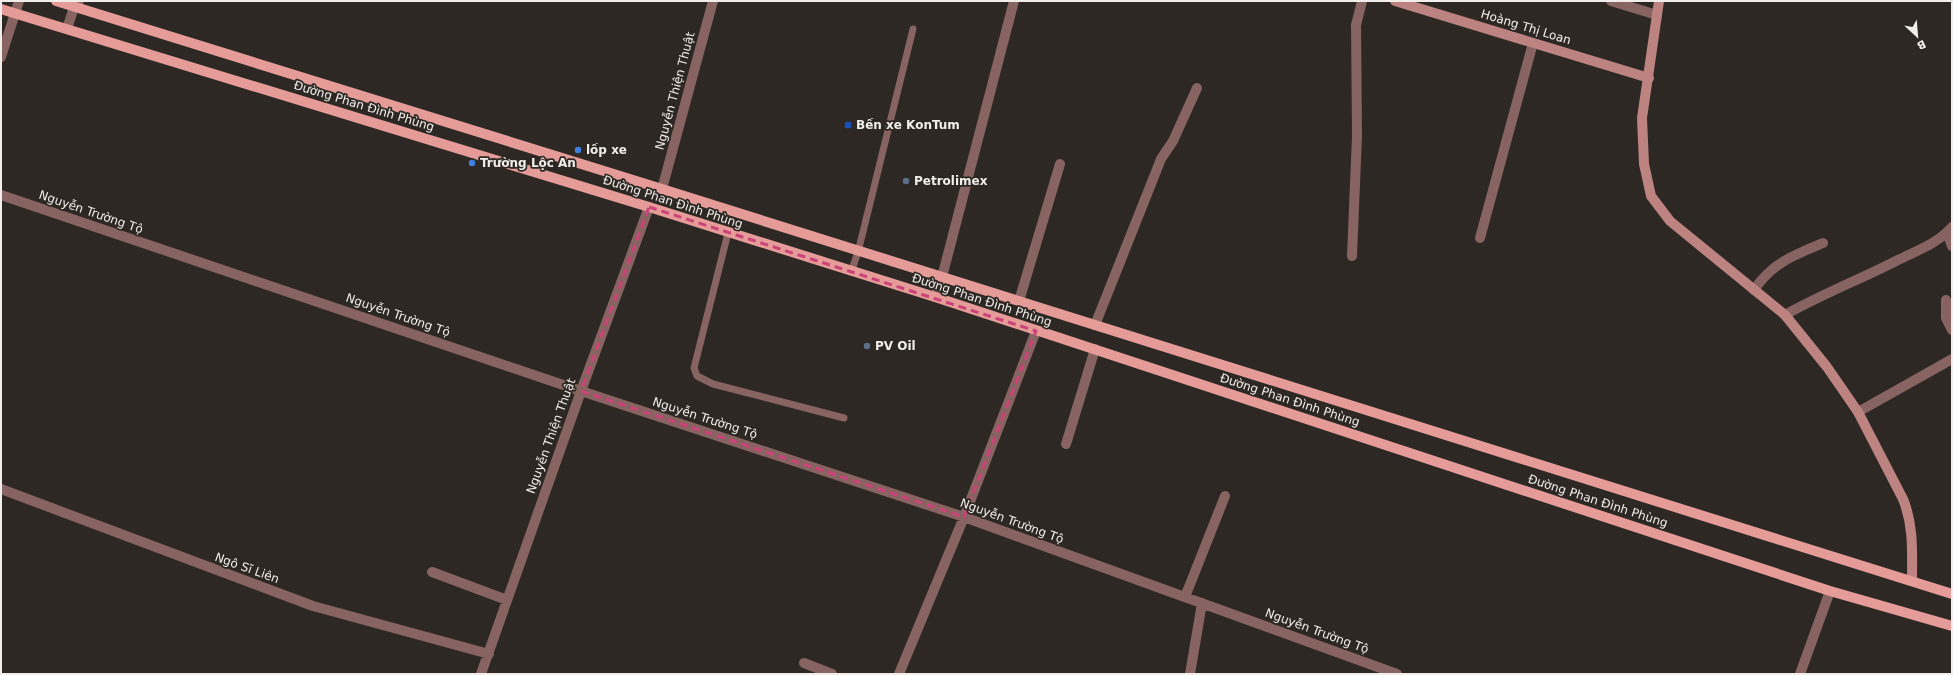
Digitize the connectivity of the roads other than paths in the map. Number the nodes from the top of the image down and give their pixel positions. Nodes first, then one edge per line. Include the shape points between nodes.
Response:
1 (19, 1) edge
2 (56, 1) edge
3 (714, 1) edge
4 (1014, 1) edge
5 (1362, 1) edge
6 (1395, 1) edge
7 (1612, 1) edge
8 (1659, 1) edge
9 (77, 4) edge
10 (1, 9) edge
11 (14, 14) junction
12 (1657, 15) junction
13 (67, 29) junction
14 (912, 29) dead end
15 (1534, 43) junction
16 (1, 57) edge
17 (1649, 78) junction
18 (1197, 88) dead end
19 (1060, 164) dead end
20 (662, 189) junction
21 (1, 195) edge
22 (649, 208) junction
23 (1950, 230) edge
24 (728, 233) junction
25 (1480, 238) dead end
26 (1823, 243) dead end
27 (1952, 246) edge
28 (858, 252) junction
29 (1352, 256) dead end
30 (851, 272) junction
31 (942, 277) junction
32 (1754, 290) junction
33 (935, 297) junction
34 (1946, 300) dead end
35 (1019, 301) junction
36 (1786, 315) junction
37 (1095, 325) junction
38 (1952, 330) edge
39 (1036, 331) junction
40 (1096, 349) junction
41 (1952, 359) edge
42 (581, 391) junction
43 (1858, 412) junction
44 (844, 418) dead end
45 (1066, 444) dead end
46 (1, 489) edge
47 (1225, 496) dead end
48 (964, 517) junction
49 (432, 572) dead end
50 (1912, 582) junction
51 (1830, 591) junction
52 (1952, 594) edge
53 (1185, 596) junction
54 (507, 600) junction
55 (1202, 603) junction
56 (1952, 626) edge
57 (488, 654) junction
58 (804, 663) dead end
59 (481, 674) edge
60 (832, 674) edge
61 (899, 674) edge
62 (1190, 674) edge
63 (1398, 674) edge
64 (1800, 674) edge

1 - 11 street
2 - 9 main road, Đường Phan Đình Phùng
3 - 20 street, Nguyễn Thiện Thuật
4 - 31 street
5 - 29 street via 1356,25 1357,136
6 - 15 street, Hoàng Thị Loan
7 - 12 street
8 - 12 street
9 - 13 street
9 - 20 main road, Đường Phan Đình Phùng
10 - 11 main road, Đường Phan Đình Phùng
11 - 13 main road, Đường Phan Đình Phùng
11 - 16 street
12 - 17 street
13 - 22 main road, Đường Phan Đình Phùng
14 - 28 lane
15 - 17 street, Hoàng Thị Loan
15 - 25 street
17 - 32 street via 1642,118 1644,164 1651,196 1670,221
18 - 37 street via 1173,140 1161,159
19 - 35 street
20 - 28 main road, Đường Phan Đình Phùng
21 - 42 street, Nguyễn Trường Tộ
22 - 24 main road, Đường Phan Đình Phùng
22 - 42 street, Nguyễn Thiện Thuật
23 - 27 street
23 - 36 street via 1925,249
24 - 30 main road, Đường Phan Đình Phùng
24 - 44 lane via 694,368 697,376 713,384
26 - 32 street via 1787,258 1763,277
28 - 30 lane
28 - 31 main road, Đường Phan Đình Phùng
30 - 33 main road, Đường Phan Đình Phùng
31 - 33 street
31 - 35 main road, Đường Phan Đình Phùng
32 - 36 street
33 - 39 main road, Đường Phan Đình Phùng
34 - 38 street via 1946,318
35 - 37 main road, Đường Phan Đình Phùng
36 - 43 street
37 - 50 main road, Đường Phan Đình Phùng
39 - 40 main road, Đường Phan Đình Phùng
39 - 48 street
40 - 45 street
40 - 51 main road, Đường Phan Đình Phùng
41 - 43 street
42 - 48 street, Nguyễn Trường Tộ
42 - 54 street, Nguyễn Thiện Thuật
43 - 50 street via 1909,513 1912,528
46 - 57 street, Ngô Sĩ Liên via 313,606
47 - 53 street
48 - 53 street, Nguyễn Trường Tộ
48 - 61 street
49 - 54 street
50 - 52 main road, Đường Phan Đình Phùng
51 - 56 main road, Đường Phan Đình Phùng
51 - 64 street
53 - 55 street, Nguyễn Trường Tộ
54 - 57 street, Nguyễn Thiện Thuật
55 - 62 street
55 - 63 street, Nguyễn Trường Tộ
57 - 59 street, Nguyễn Thiện Thuật
58 - 60 street

